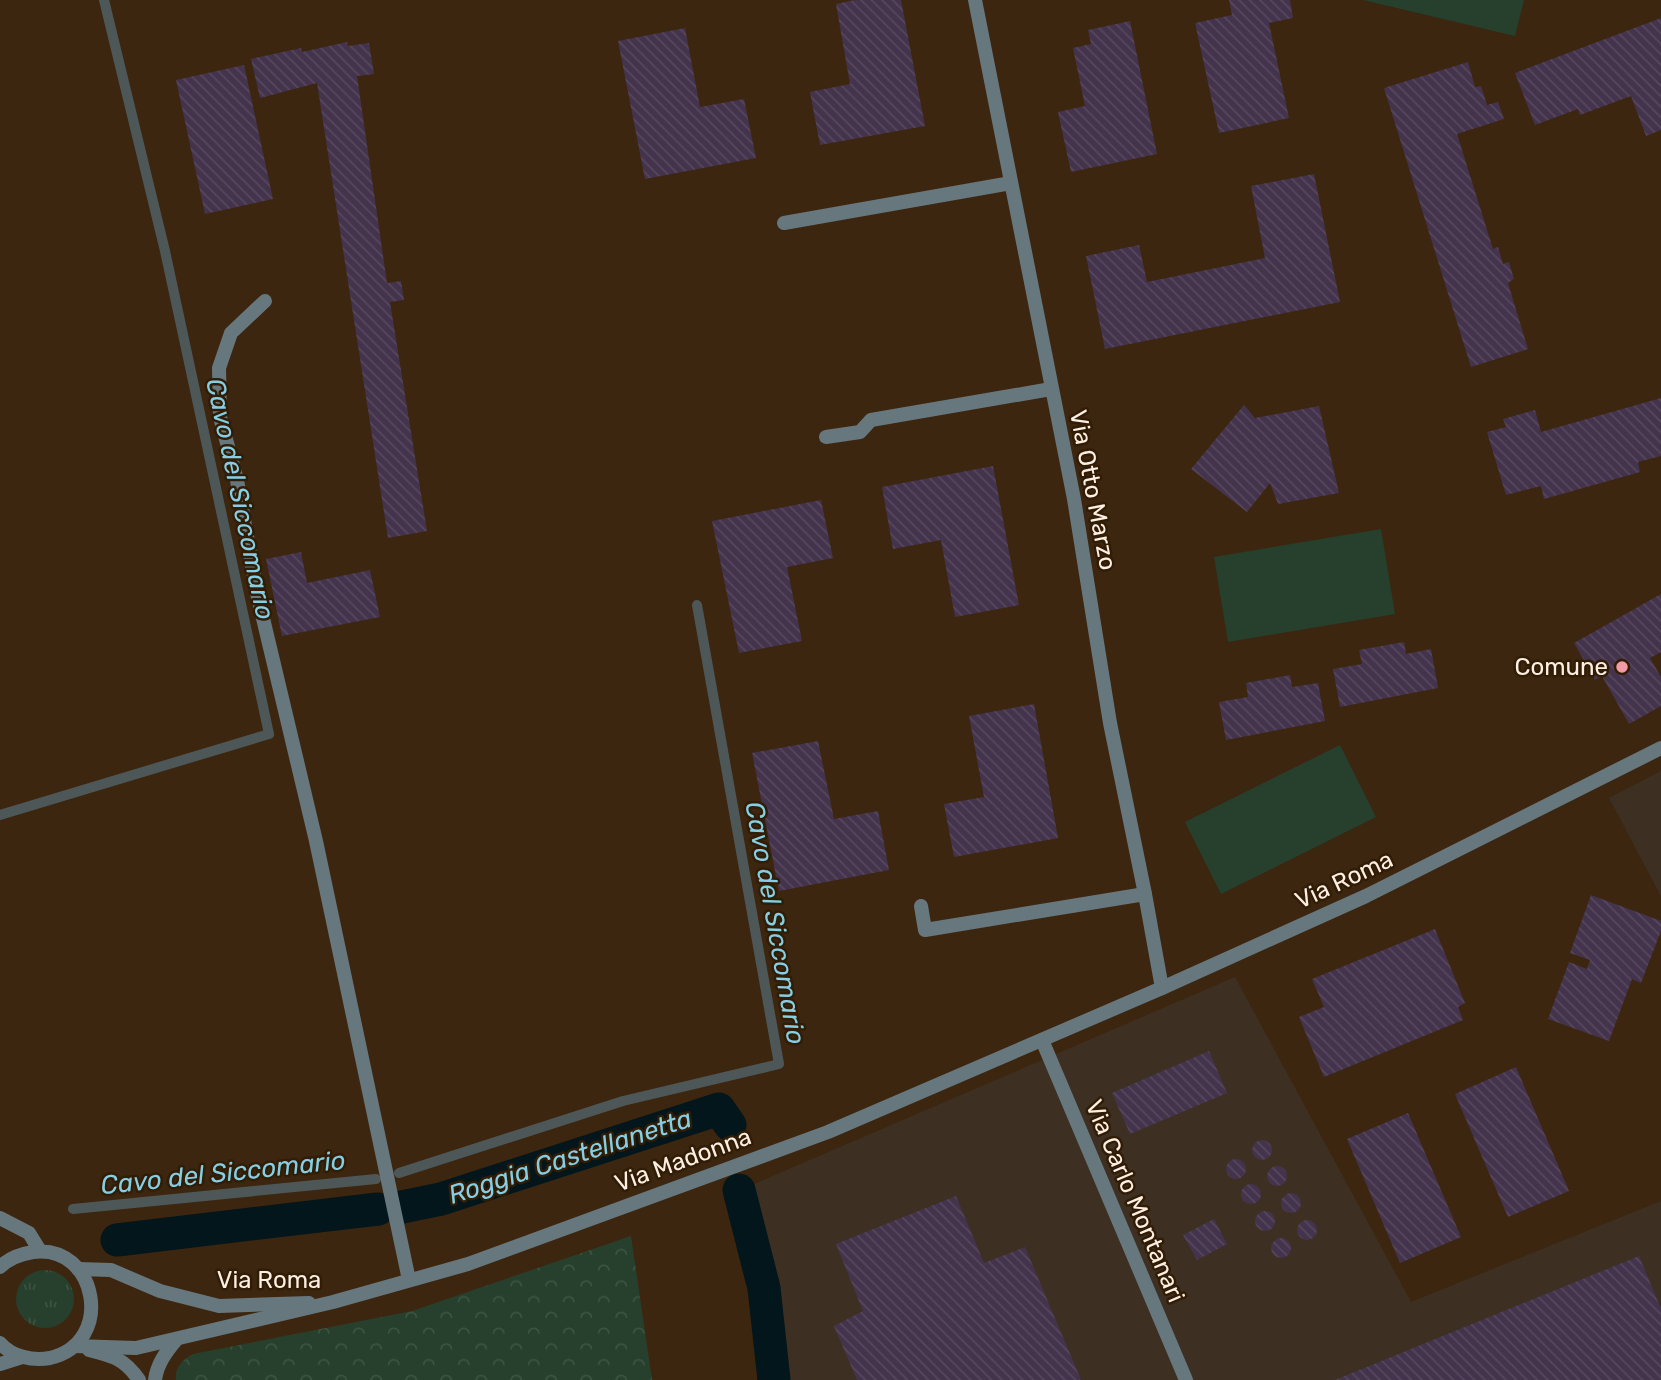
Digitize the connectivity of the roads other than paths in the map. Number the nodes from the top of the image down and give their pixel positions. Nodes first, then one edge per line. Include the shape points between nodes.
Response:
1 (975, 0) edge
2 (1011, 183) junction
3 (784, 223) dead end
4 (265, 301) dead end
5 (1051, 389) junction
6 (827, 437) dead end
7 (1661, 748) edge
8 (1145, 894) junction
9 (921, 906) dead end
10 (1162, 988) junction
11 (1042, 1040) junction
12 (0, 1218) edge
13 (40, 1251) junction
14 (0, 1268) edge
15 (78, 1269) junction
16 (409, 1280) junction
17 (333, 1302) junction
18 (176, 1340) junction
19 (0, 1343) edge
20 (74, 1346) junction
21 (22, 1357) junction
22 (0, 1364) edge
23 (139, 1380) edge
24 (155, 1380) edge
25 (1186, 1380) edge

1 - 2 street, Via Otto Marzo
2 - 3 street
2 - 5 street, Via Otto Marzo
4 - 16 street via 231,334 219,368 220,418
5 - 6 street via 871,420 860,432
5 - 8 street, Via Otto Marzo
7 - 10 street, Via Roma via 1366,896
8 - 9 street via 925,930
8 - 10 street, Via Otto Marzo
10 - 11 street, Via Roma
11 - 16 street, Via Madonna via 828,1132 468,1264
11 - 25 street, Via Carlo Montanari
12 - 13 street via 29,1233
13 - 14 street via 22,1254
13 - 15 street via 61,1256
15 - 17 street, Via Roma via 111,1270 160,1291 219,1306
15 - 20 street via 92,1300 85,1333
16 - 17 street, Via Madonna
17 - 18 street, Via Roma
18 - 20 street, Via Roma via 136,1348
18 - 24 street via 164,1355
19 - 21 street
20 - 21 street via 58,1356
20 - 23 street via 129,1365
21 - 22 street

